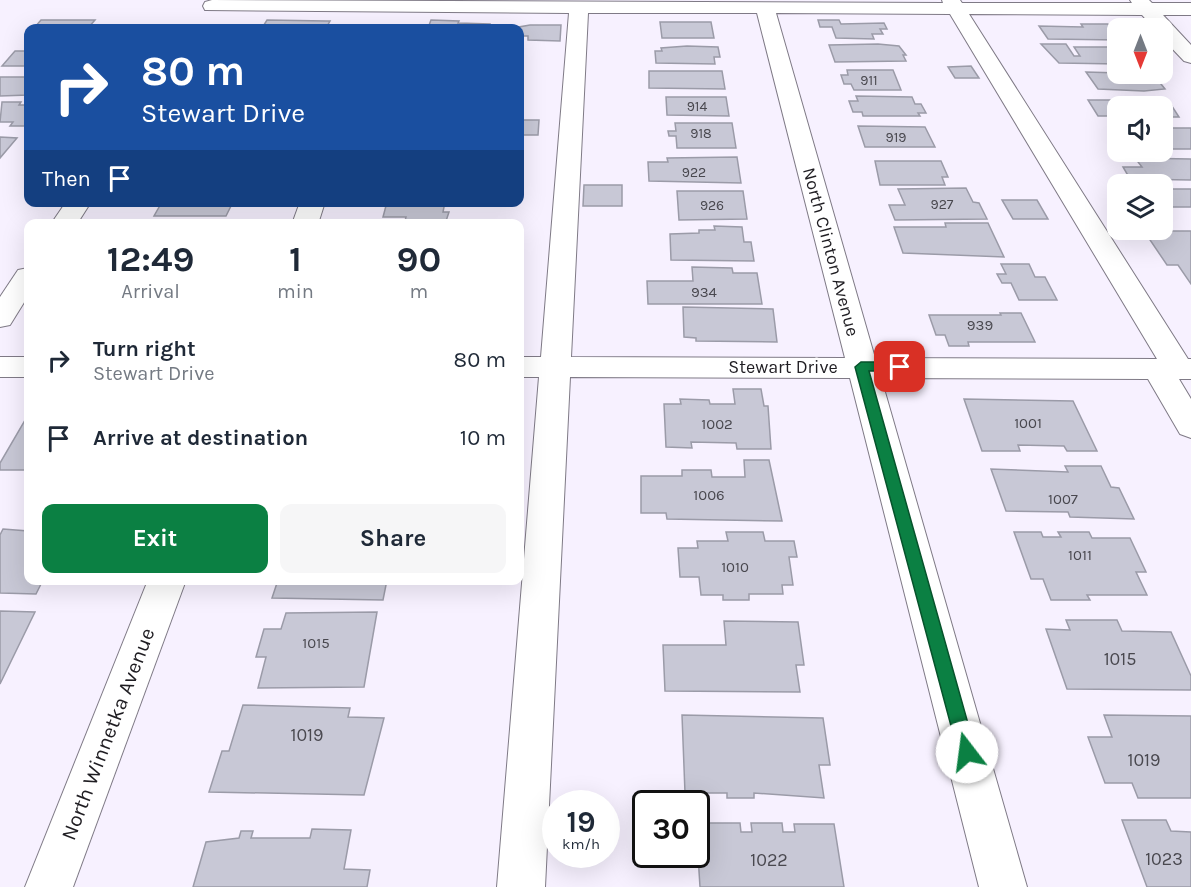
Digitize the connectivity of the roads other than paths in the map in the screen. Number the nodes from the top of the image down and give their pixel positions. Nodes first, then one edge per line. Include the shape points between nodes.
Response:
1 (579, 3) edge
2 (387, 4) edge
3 (764, 4) edge
4 (953, 4) edge
5 (1143, 4) edge
6 (210, 9) edge
7 (1191, 9) edge
8 (380, 24) edge
9 (1191, 57) edge
10 (24, 282) edge
11 (0, 318) edge
12 (0, 367) edge
13 (24, 367) edge
14 (536, 367) edge
15 (861, 367) junction
16 (1176, 369) edge
17 (1191, 426) edge
18 (165, 585) edge
19 (49, 887) edge
20 (521, 887) edge
21 (1003, 887) edge

1 - 2 street
1 - 3 street
1 - 14 street
2 - 6 street
2 - 8 street
3 - 4 street
3 - 15 street, North Clinton Avenue
4 - 5 street
4 - 16 street
5 - 7 street
5 - 9 street
10 - 11 street
12 - 13 street
14 - 15 street, Stewart Drive
14 - 20 street
15 - 16 street, Stewart Drive
15 - 21 street, North Clinton Avenue
16 - 17 street
18 - 19 street, North Winnetka Avenue

